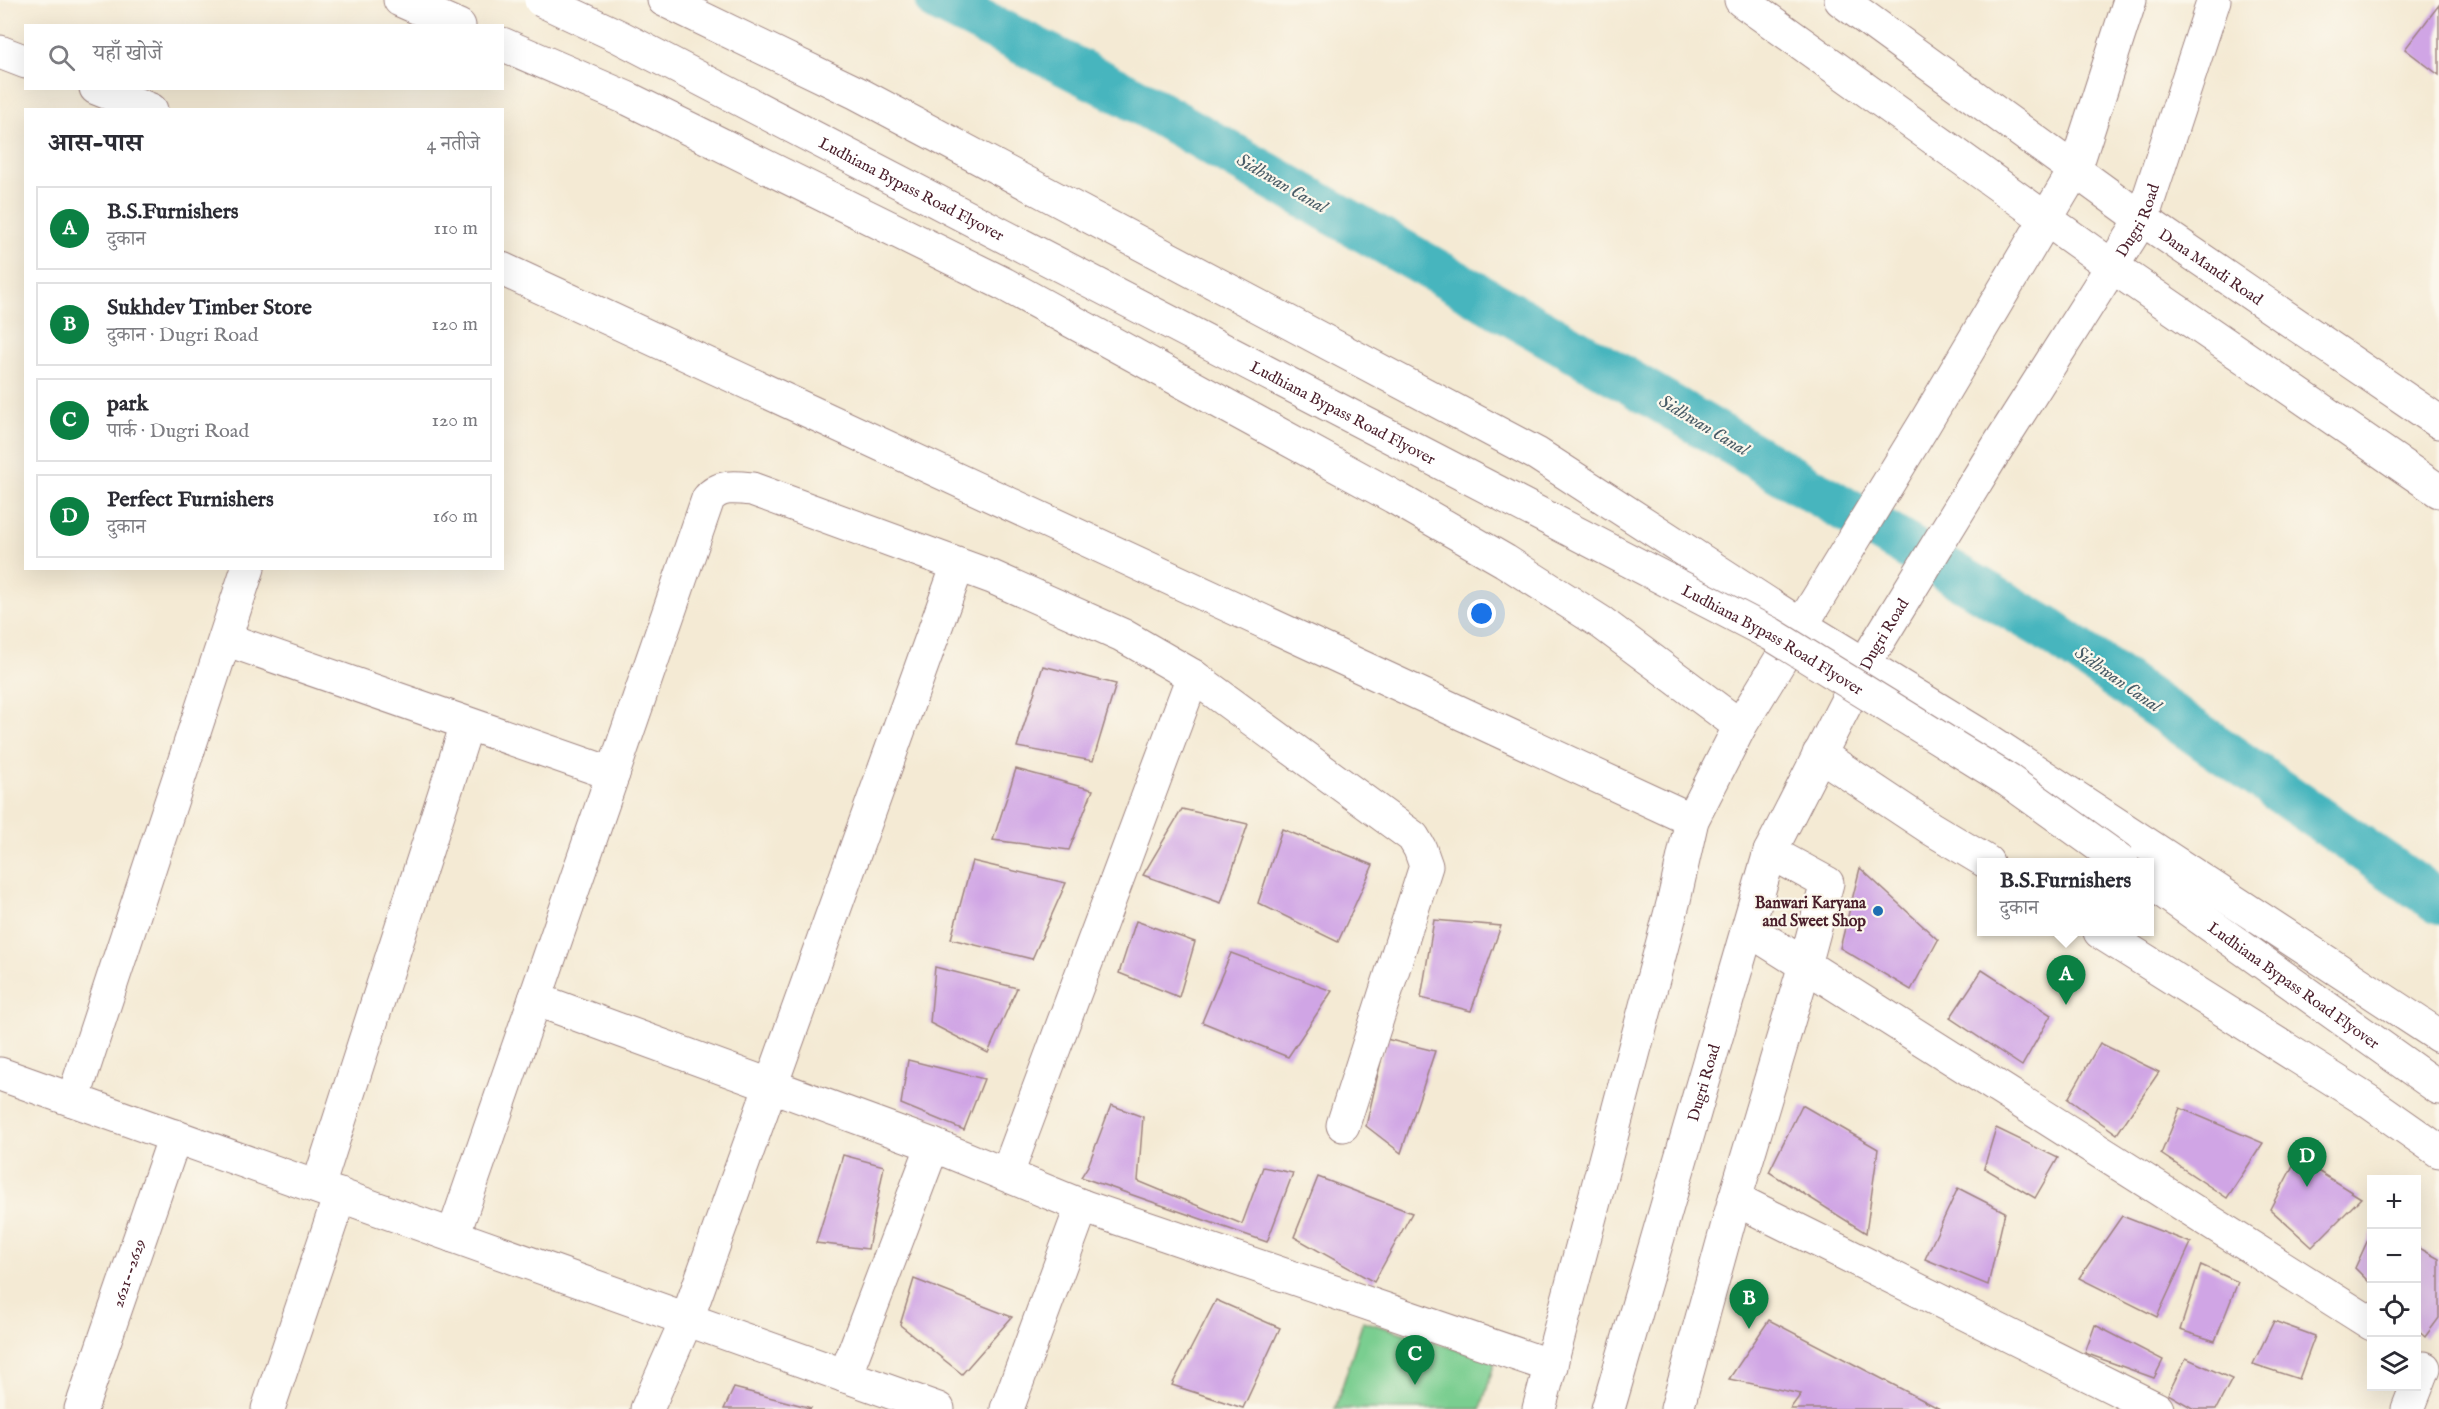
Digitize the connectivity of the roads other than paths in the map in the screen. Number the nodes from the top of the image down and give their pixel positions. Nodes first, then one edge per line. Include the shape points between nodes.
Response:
1 (400, 0) edge
2 (541, 0) edge
3 (664, 0) edge
4 (1742, 0) edge
5 (1841, 0) edge
6 (2130, 0) edge
7 (2214, 0) edge
8 (454, 24) edge
9 (504, 45) edge
10 (0, 52) edge
11 (24, 61) edge
12 (101, 90) edge
13 (146, 108) edge
14 (2075, 170) junction
15 (2142, 219) junction
16 (2047, 220) junction
17 (2113, 267) junction
18 (504, 270) edge
19 (2439, 422) edge
20 (2439, 491) edge
21 (958, 565) junction
22 (247, 570) edge
23 (1806, 620) junction
24 (225, 639) junction
25 (1869, 657) junction
26 (1193, 676) junction
27 (468, 724) junction
28 (1740, 726) junction
29 (1820, 754) junction
30 (613, 774) junction
31 (1692, 820) junction
32 (1770, 852) junction
33 (1980, 858) edge
34 (2116, 858) edge
35 (2154, 885) edge
36 (1748, 929) junction
37 (2106, 936) edge
38 (1805, 965) junction
39 (535, 999) junction
40 (2439, 1036) edge
41 (0, 1074) edge
42 (771, 1086) junction
43 (2439, 1088) edge
44 (73, 1100) junction
45 (1343, 1125) dead end
46 (175, 1136) junction
47 (933, 1145) junction
48 (2439, 1151) edge
49 (1007, 1174) junction
50 (329, 1191) junction
51 (1735, 1199) junction
52 (1082, 1206) junction
53 (453, 1236) junction
54 (687, 1319) junction
55 (2367, 1321) edge
56 (1551, 1366) junction
57 (2427, 1370) edge
58 (845, 1376) junction
59 (81, 1409) edge
60 (268, 1409) edge
61 (647, 1409) edge
62 (938, 1409) edge
63 (1007, 1409) edge
64 (1539, 1409) edge
65 (1608, 1409) edge
66 (1677, 1409) edge
67 (2157, 1409) edge
68 (2408, 1409) edge

1 - 8 main road
2 - 34 main road, Ludhiana Bypass Road Flyover, bridge via 618,36 1771,634 2009,781
3 - 23 main road via 857,93 1537,454
4 - 16 main road
5 - 14 main road, Dana Mandi Road
6 - 14 main road
7 - 15 main road, Dugri Road
9 - 28 main road via 629,99 1004,284 1364,480 1505,561 1602,623
10 - 11 main road
12 - 13 main road
14 - 15 main road, Dana Mandi Road
14 - 16 main road
15 - 17 main road, Dugri Road
15 - 19 main road, Dana Mandi Road
16 - 17 main road
16 - 23 main road
17 - 20 main road
17 - 25 main road, Dugri Road
18 - 31 main road
21 - 26 main road via 1122,635
21 - 30 main road via 752,489 735,487 714,492
21 - 42 main road
22 - 24 main road
23 - 25 main road
23 - 28 main road
24 - 27 main road
24 - 44 main road
25 - 29 main road, Dugri Road
25 - 40 main road via 1988,740
26 - 45 main road via 1413,837 1426,866
26 - 49 main road
27 - 30 main road
27 - 50 main road
28 - 31 main road
29 - 32 main road, Dugri Road
29 - 33 main road
30 - 39 main road
31 - 56 main road
32 - 36 main road, Dugri Road
32 - 38 main road via 1827,883
35 - 43 main road, Ludhiana Bypass Road Flyover
36 - 38 main road
36 - 65 main road, Dugri Road
37 - 48 main road via 2368,1101
38 - 51 main road
38 - 55 main road
39 - 42 main road
39 - 53 main road
41 - 44 main road
42 - 47 main road
42 - 54 main road
44 - 46 main road
46 - 50 main road
46 - 59 main road, 2621--2629
47 - 49 main road
47 - 58 main road
49 - 52 main road
50 - 53 main road
50 - 60 main road
51 - 66 main road
51 - 67 main road
52 - 56 main road
52 - 63 main road
53 - 54 main road
54 - 58 main road
54 - 61 main road
56 - 64 main road
57 - 68 main road
58 - 62 main road

